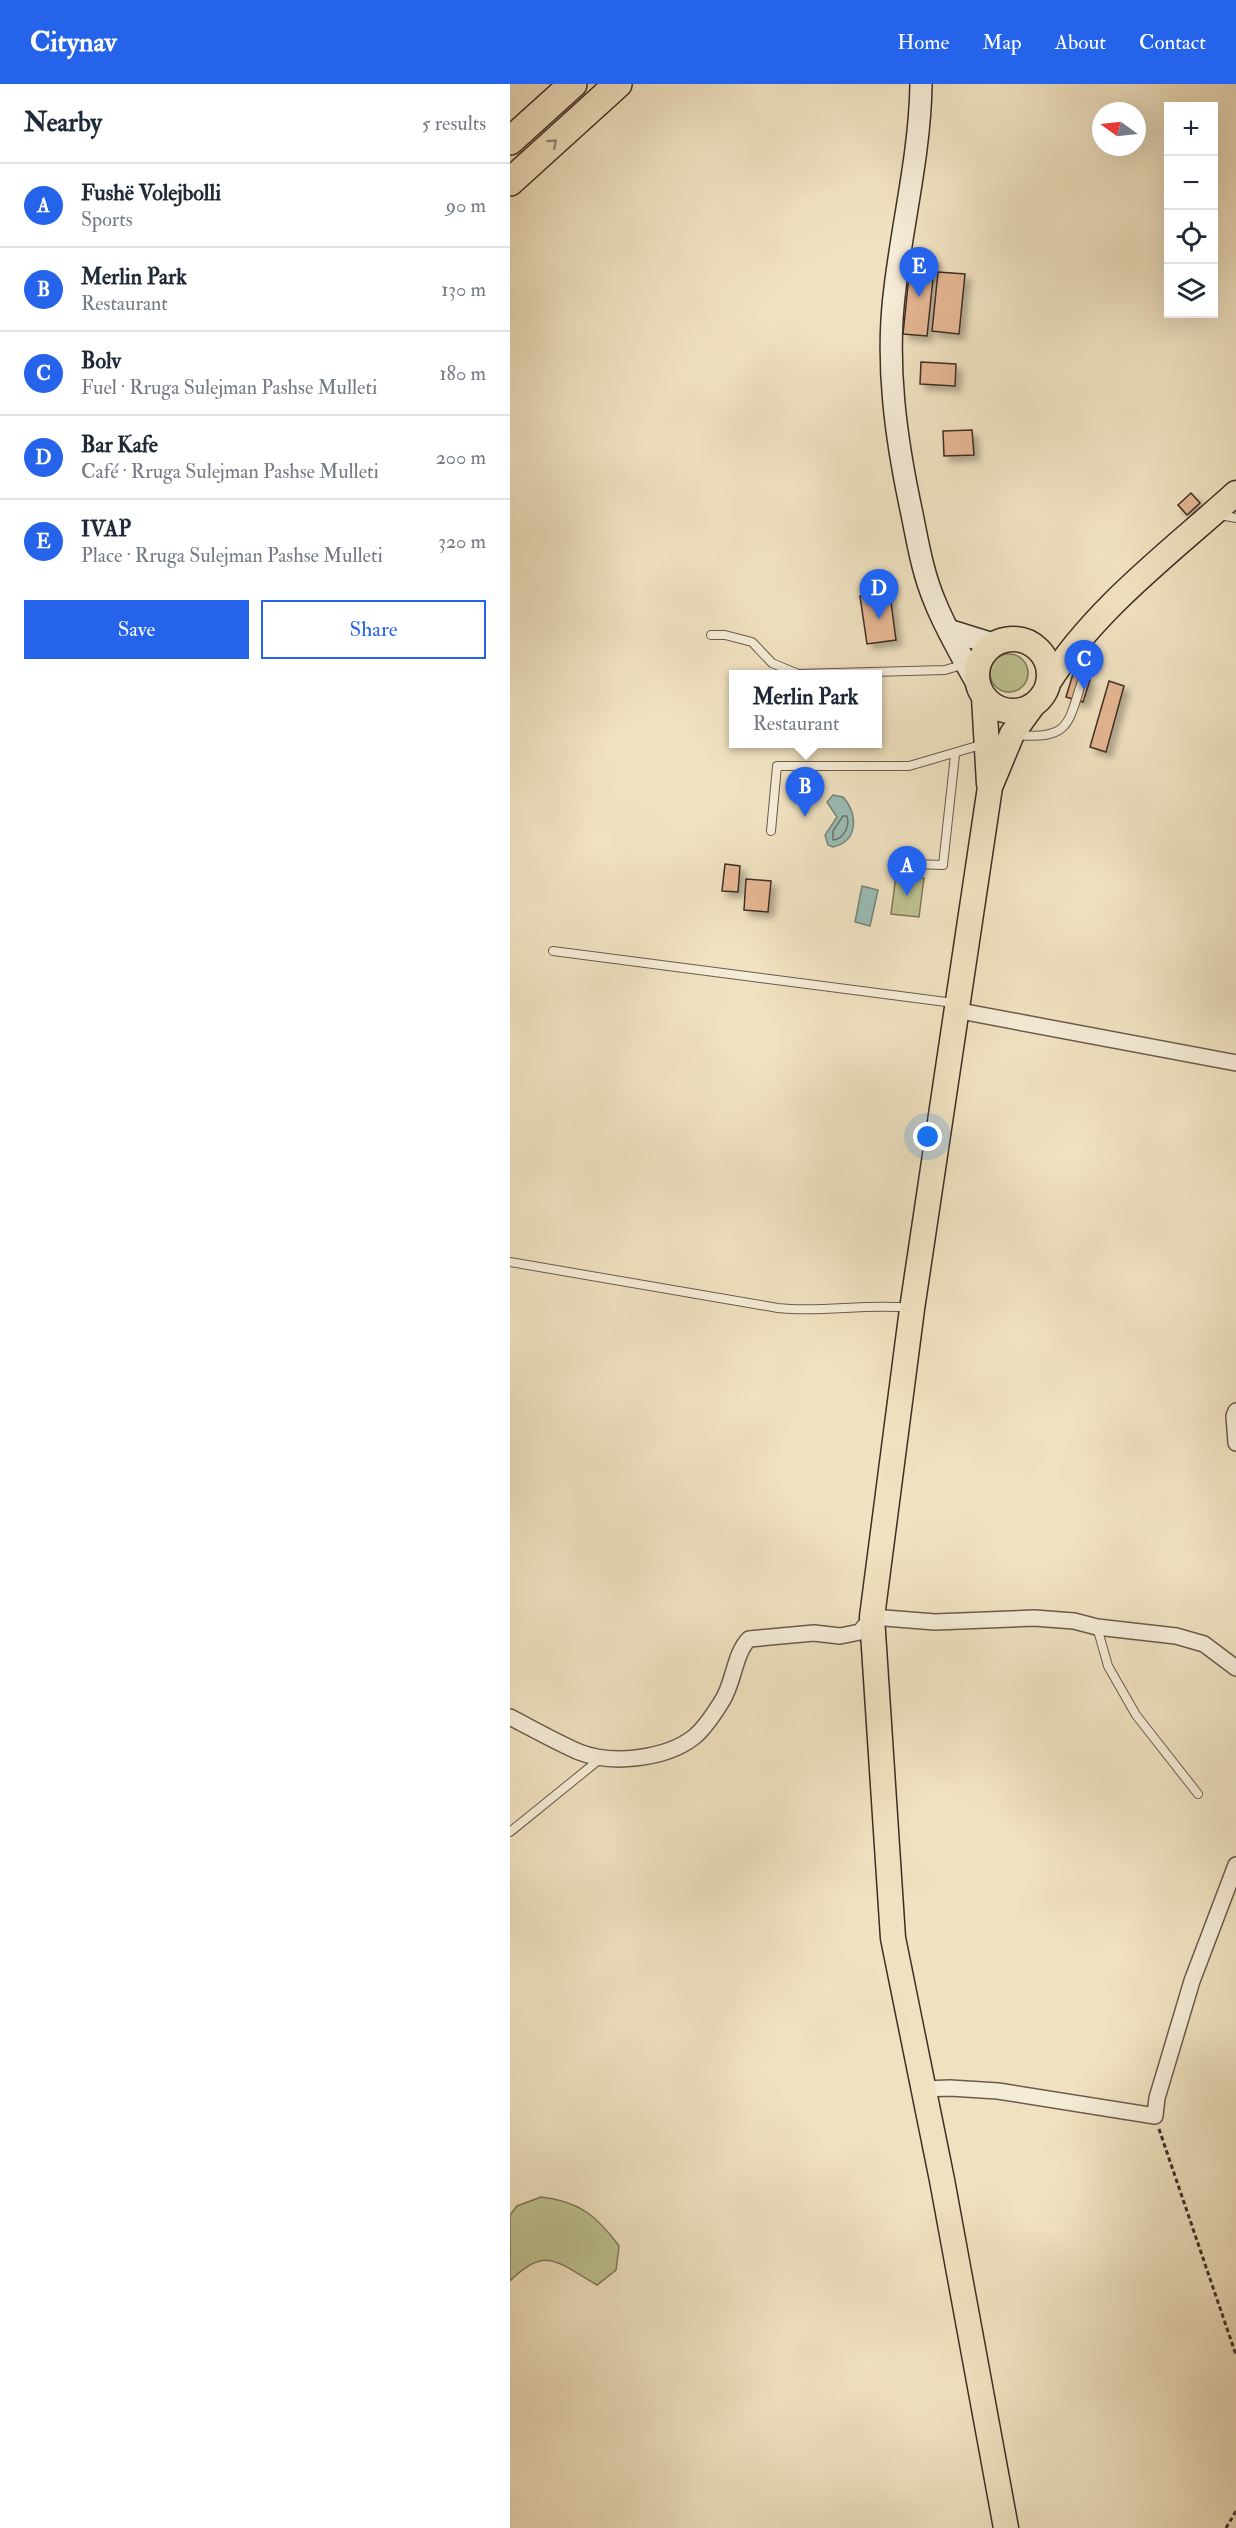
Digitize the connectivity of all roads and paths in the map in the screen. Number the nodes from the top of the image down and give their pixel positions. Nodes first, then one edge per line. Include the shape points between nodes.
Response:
1 (573, 84) edge
2 (618, 84) edge
3 (921, 84) edge
4 (510, 141) edge
5 (510, 182) edge
6 (1236, 493) edge
7 (1224, 516) edge
8 (1107, 610) junction
9 (948, 630) junction
10 (711, 635) dead end
11 (993, 644) junction
12 (1038, 648) junction
13 (1068, 651) junction
14 (966, 664) junction
15 (789, 670) edge
16 (882, 672) edge
17 (1048, 683) junction
18 (982, 692) junction
19 (1033, 705) junction
20 (1012, 734) junction
21 (986, 744) junction
22 (955, 755) junction
23 (990, 787) junction
24 (771, 831) dead end
25 (911, 864) dead end
26 (554, 951) dead end
27 (955, 1007) junction
28 (1236, 1063) edge
29 (510, 1262) edge
30 (912, 1309) junction
31 (1236, 1411) edge
32 (1236, 1443) edge
33 (872, 1617) junction
34 (1097, 1627) junction
35 (1236, 1668) edge
36 (510, 1717) edge
37 (603, 1757) junction
38 (1198, 1794) dead end
39 (510, 1832) edge
40 (1236, 1865) edge
41 (922, 2089) junction
42 (1155, 2116) junction
43 (1236, 2355) edge
44 (1236, 2511) edge
45 (1006, 2528) edge
46 (1227, 2528) edge

1 - 4 highway
5 -> 2 highway
3 - 9 main road via 918,133 895,288 891,371 903,474 919,554 934,602
6 - 7 main road
7 - 8 main road
8 - 12 main road
8 - 13 main road
9 - 11 main road
9 - 14 main road
10 - 15 lane via 725,634 752,642 772,663
11 - 12 main road via 1018,639
11 - 18 main road via 977,666
12 - 17 main road via 1048,667
13 - 17 main road
13 - 20 lane via 1076,659 1083,678 1067,724 1050,736
14 - 16 lane via 945,670
14 - 18 main road
17 - 19 main road
18 - 19 main road via 996,707 1007,710
18 - 21 main road
19 - 20 main road
20 - 23 main road
21 - 22 lane
21 - 23 main road
22 - 24 lane via 909,766 777,766
22 - 25 lane via 943,865
23 - 27 main road
26 - 27 lane
27 - 28 street
27 - 30 main road
29 - 30 lane via 778,1308
30 - 33 main road
31 - 32 street
33 - 34 street via 935,1622 1034,1618
33 - 37 street via 860,1632 840,1636 814,1633 749,1639 743,1645 727,1693 694,1737 654,1754
33 - 41 main road via 893,1938
34 - 35 street via 1176,1636 1204,1644
34 - 38 lane via 1108,1666 1136,1715
36 - 37 street via 581,1753
37 - 39 lane
40 - 42 street via 1192,1981 1157,2097
41 - 42 street via 998,2091
41 - 45 main road
42 - 43 path
44 - 46 path

